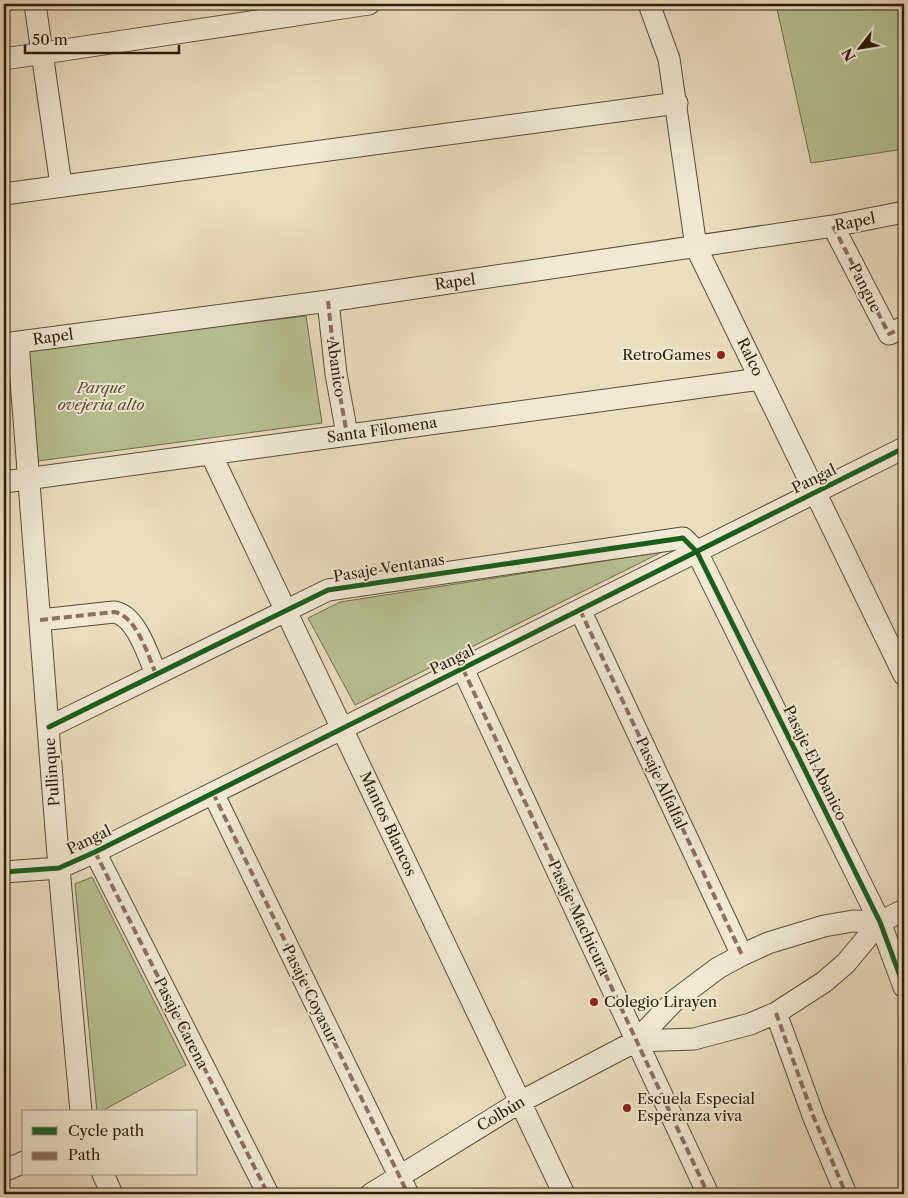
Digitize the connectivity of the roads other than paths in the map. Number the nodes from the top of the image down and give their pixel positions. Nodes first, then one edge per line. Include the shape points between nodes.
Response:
1 (35, 4) edge
2 (369, 4) edge
3 (640, 4) edge
4 (652, 12) edge
5 (42, 54) junction
6 (4, 59) edge
7 (677, 103) junction
8 (61, 186) junction
9 (4, 194) edge
10 (904, 212) edge
11 (833, 226) junction
12 (696, 247) junction
13 (328, 301) junction
14 (904, 327) edge
15 (11, 343) edge
16 (760, 378) junction
17 (347, 434) junction
18 (904, 448) edge
19 (212, 454) junction
20 (29, 480) junction
21 (4, 482) edge
22 (815, 492) junction
23 (697, 552) junction
24 (286, 610) junction
25 (580, 610) junction
26 (40, 620) junction
27 (463, 668) junction
28 (156, 674) junction
29 (904, 675) edge
30 (49, 727) junction
31 (343, 728) junction
32 (213, 793) junction
33 (95, 852) junction
34 (59, 868) junction
35 (4, 872) edge
36 (904, 910) edge
37 (880, 922) junction
38 (742, 955) junction
39 (904, 987) edge
40 (776, 1013) junction
41 (636, 1041) junction
42 (520, 1102) junction
43 (81, 1110) edge
44 (22, 1163) edge
45 (4, 1171) edge
46 (104, 1176) edge
47 (404, 1186) edge
48 (112, 1194) edge
49 (268, 1194) edge
50 (371, 1194) edge
51 (564, 1194) edge
52 (708, 1194) edge
53 (846, 1194) edge

1 - 5 street
2 - 5 street
3 - 4 street, Ralco
4 - 7 street, Ralco via 665,43
5 - 6 street
5 - 8 street
7 - 8 street
7 - 12 street, Ralco
8 - 9 street
10 - 11 street, Rapel
11 - 12 street, Rapel
11 - 14 street, Pangue via 889,334
12 - 13 street, Rapel
12 - 16 street, Ralco
13 - 15 street, Rapel
13 - 17 street, Abanico
15 - 20 street, Pullinque
16 - 17 street, Santa Filomena
16 - 22 street, Ralco
17 - 19 street, Santa Filomena
18 - 22 street, Pangal
19 - 20 street, Santa Filomena
19 - 24 street, Mantos Blancos
20 - 21 street, Santa Filomena
20 - 26 street, Pullinque
22 - 23 street, Pangal
22 - 29 street, Ralco
23 - 24 street, Pasaje Ventanas via 683,538 328,590
23 - 25 street, Pangal
23 - 37 street, Pasaje El Abanico
24 - 28 street, Pasaje Ventanas
24 - 31 street, Mantos Blancos
25 - 27 street, Pangal
25 - 38 street, Pasaje Alfalfal
26 - 28 street via 114,612 124,615 132,623
26 - 30 street, Pullinque
27 - 31 street, Pangal
27 - 41 street, Pasaje Machicura
28 - 30 street, Pasaje Ventanas
30 - 34 street, Pullinque
31 - 32 street, Pangal
31 - 42 street, Mantos Blancos
32 - 33 street, Pangal
32 - 47 street, Pasaje Coyasur
33 - 34 street, Pangal
33 - 49 street, Pasaje Carena
34 - 35 street, Pangal
34 - 43 street, Pullinque
36 - 37 street, Colbún
37 - 38 street, Colbún via 853,921 824,926 768,943
37 - 39 street, Pasaje El Abanico
37 - 40 street, Colbún via 846,963 824,982
38 - 41 street, Colbún via 688,990
40 - 41 street, Colbún via 722,1033 675,1041
40 - 53 street
41 - 42 street, Colbún
41 - 52 street, Pasaje Machicura
42 - 47 street, Colbún
42 - 51 street, Mantos Blancos
44 - 45 street
46 - 48 street
47 - 50 street, Colbún

